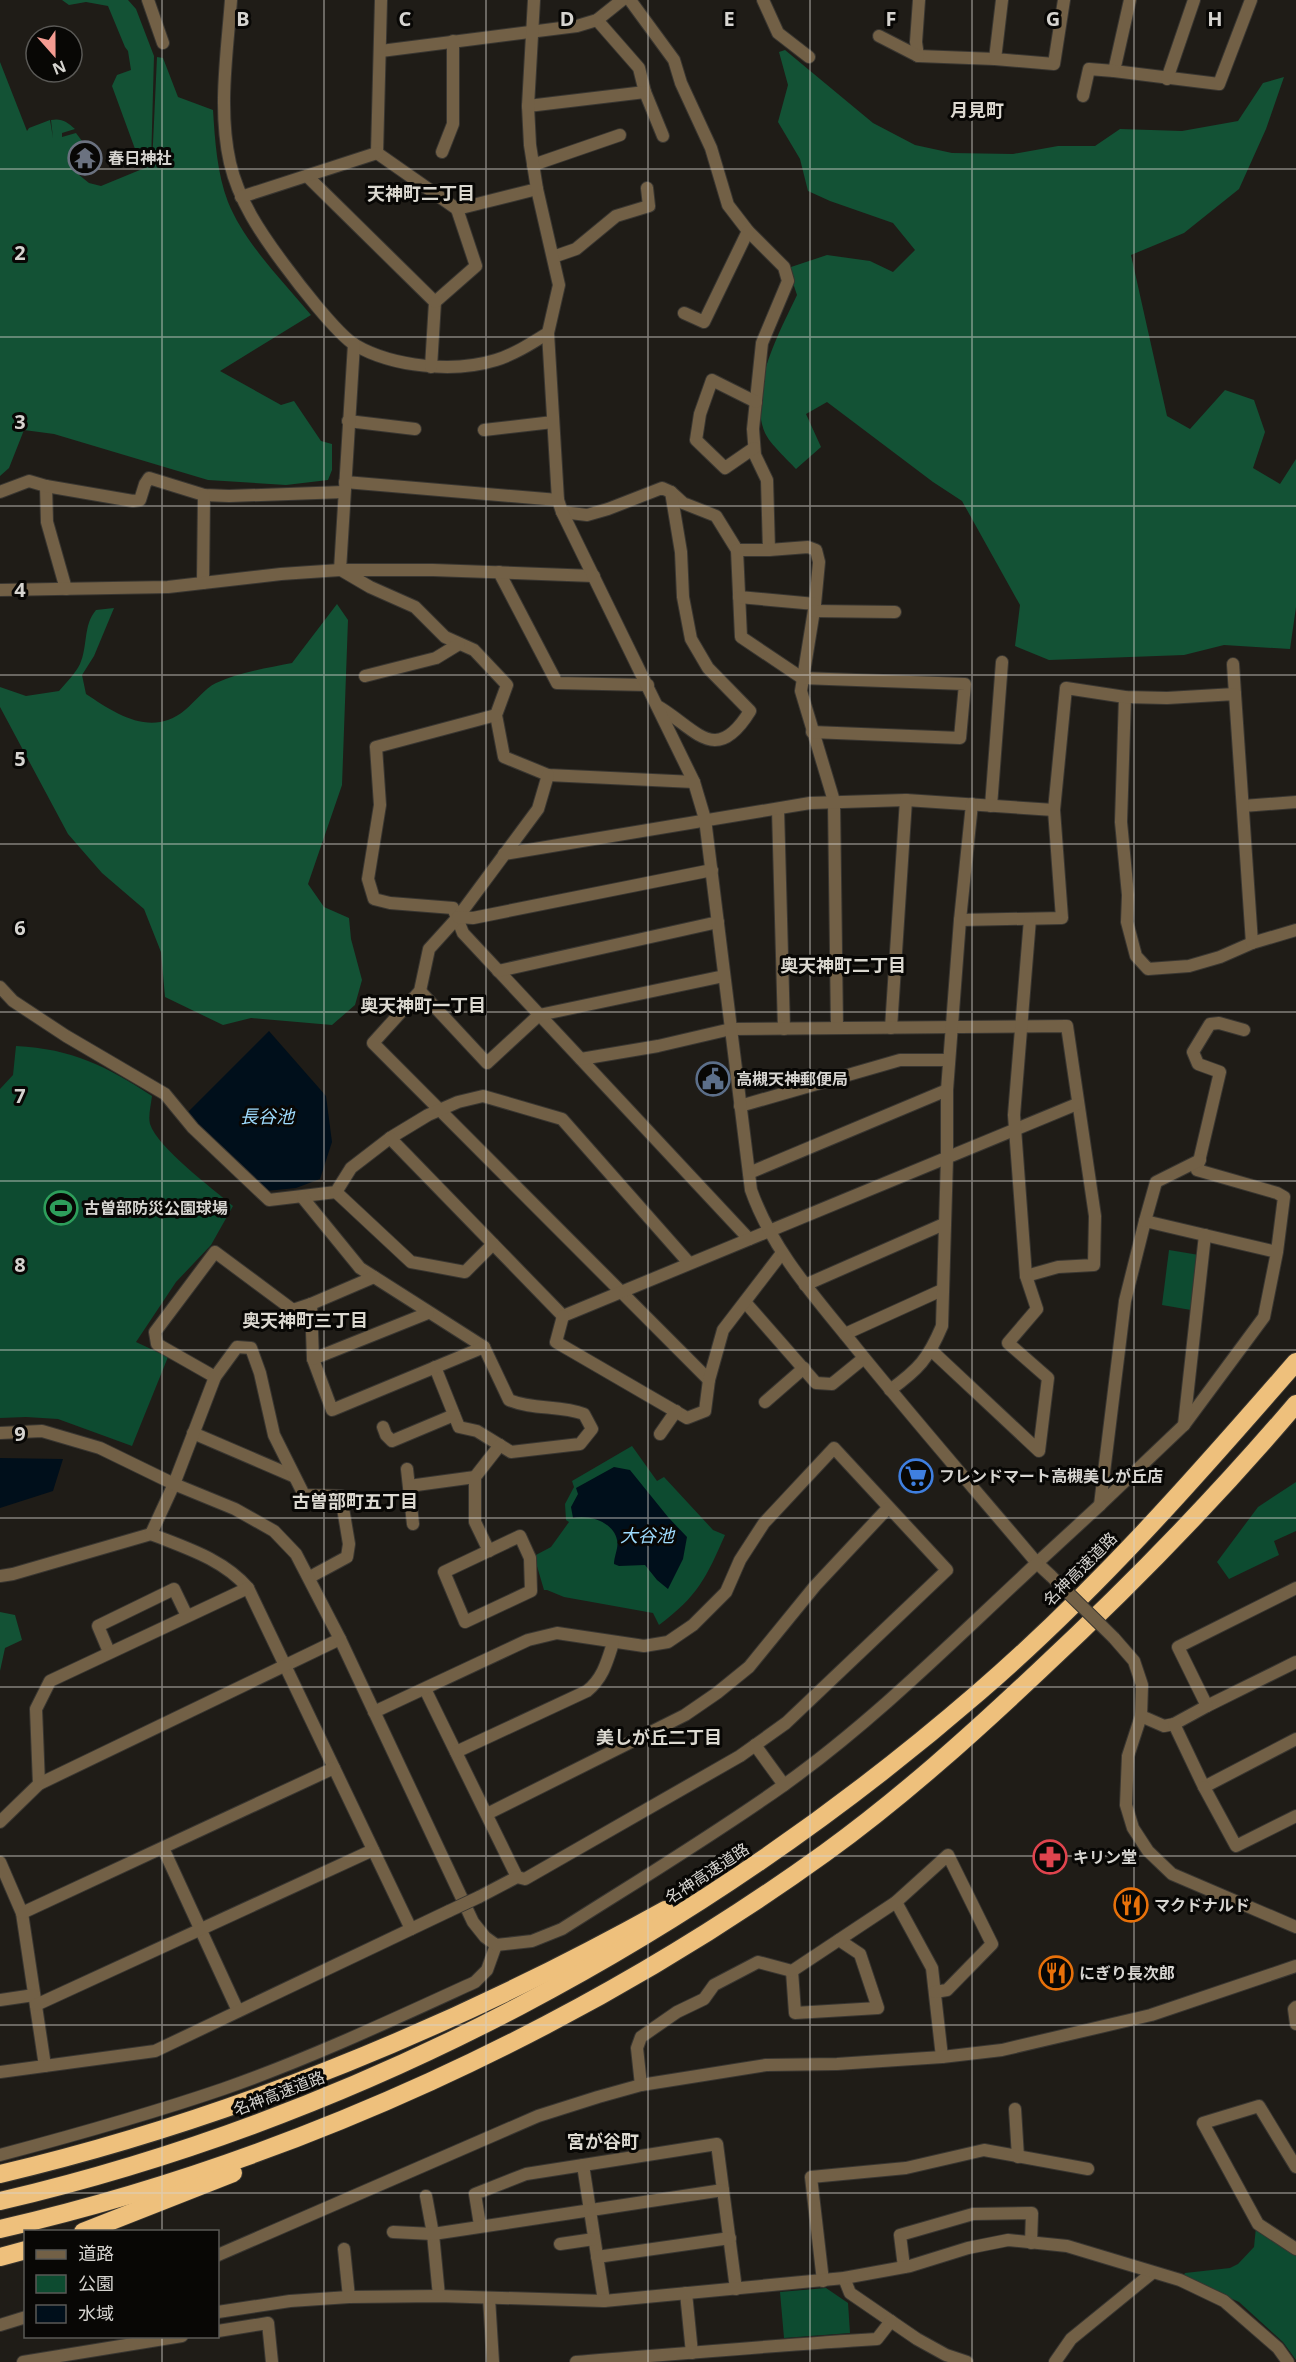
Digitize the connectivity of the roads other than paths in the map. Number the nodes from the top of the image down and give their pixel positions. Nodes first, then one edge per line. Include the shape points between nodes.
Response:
1 (148, 0) edge
2 (231, 0) edge
3 (381, 0) edge
4 (534, 0) edge
5 (622, 0) edge
6 (630, 0) edge
7 (763, 0) edge
8 (919, 0) edge
9 (1002, 0) edge
10 (1064, 0) edge
11 (1130, 0) edge
12 (1194, 0) edge
13 (1251, 0) edge
14 (597, 20) junction
15 (532, 31) junction
16 (879, 36) dead end
17 (453, 41) junction
18 (163, 43) dead end
19 (381, 51) junction
20 (918, 56) junction
21 (809, 57) dead end
22 (995, 58) junction
23 (1114, 71) junction
24 (1167, 79) junction
25 (645, 92) junction
26 (1083, 96) dead end
27 (528, 106) junction
28 (620, 135) dead end
29 (663, 136) dead end
30 (442, 152) dead end
31 (377, 153) junction
32 (534, 165) junction
33 (307, 176) junction
34 (647, 188) dead end
35 (537, 189) junction
36 (241, 197) junction
37 (457, 209) junction
38 (748, 231) junction
39 (553, 257) junction
40 (435, 302) junction
41 (684, 313) dead end
42 (548, 333) junction
43 (354, 344) junction
44 (431, 367) junction
45 (756, 402) junction
46 (348, 421) junction
47 (553, 422) junction
48 (415, 429) dead end
49 (484, 430) dead end
50 (754, 448) junction
51 (46, 486) junction
52 (345, 487) junction
53 (0, 492) edge
54 (671, 492) junction
55 (204, 495) junction
56 (560, 506) junction
57 (737, 550) junction
58 (769, 550) junction
59 (340, 570) junction
60 (499, 573) junction
61 (594, 576) junction
62 (203, 582) junction
63 (66, 589) junction
64 (0, 590) edge
65 (739, 597) junction
66 (814, 608) junction
67 (895, 612) dead end
68 (459, 644) junction
69 (1002, 662) dead end
70 (1233, 664) dead end
71 (365, 676) dead end
72 (802, 678) junction
73 (648, 685) junction
74 (1235, 694) junction
75 (1125, 697) junction
76 (659, 707) junction
77 (496, 715) junction
78 (812, 732) junction
79 (548, 775) junction
80 (694, 782) junction
81 (906, 800) junction
82 (834, 801) junction
83 (1296, 802) edge
84 (972, 804) junction
85 (991, 806) junction
86 (1243, 806) junction
87 (778, 809) junction
88 (1054, 810) junction
89 (705, 819) junction
90 (504, 854) junction
91 (712, 870) junction
92 (458, 917) junction
93 (1030, 919) junction
94 (960, 920) junction
95 (718, 922) junction
96 (1296, 930) edge
97 (1252, 943) junction
98 (498, 971) junction
99 (724, 976) junction
100 (0, 987) edge
101 (420, 991) junction
102 (539, 1015) junction
103 (1020, 1026) junction
104 (951, 1027) junction
105 (837, 1028) junction
106 (891, 1028) junction
107 (731, 1029) junction
108 (784, 1029) junction
109 (1244, 1030) dead end
110 (581, 1059) junction
111 (949, 1060) junction
112 (947, 1090) junction
113 (1077, 1104) junction
114 (740, 1106) junction
115 (438, 1111) junction
116 (1015, 1130) junction
117 (390, 1138) junction
118 (947, 1158) junction
119 (1200, 1160) junction
120 (749, 1173) junction
121 (336, 1192) junction
122 (303, 1198) junction
123 (1144, 1221) junction
124 (944, 1224) junction
125 (769, 1232) junction
126 (1204, 1235) junction
127 (749, 1239) junction
128 (493, 1244) junction
129 (1277, 1252) junction
130 (782, 1253) junction
131 (689, 1263) junction
132 (1026, 1276) junction
133 (374, 1277) junction
134 (806, 1285) junction
135 (942, 1290) junction
136 (620, 1292) junction
137 (745, 1302) junction
138 (311, 1304) junction
139 (428, 1313) junction
140 (563, 1316) junction
141 (845, 1334) junction
142 (484, 1347) junction
143 (931, 1350) junction
144 (864, 1358) junction
145 (313, 1359) junction
146 (1296, 1362) edge
147 (435, 1367) junction
148 (804, 1368) junction
149 (214, 1377) junction
150 (709, 1380) junction
151 (890, 1390) junction
152 (765, 1402) dead end
153 (1296, 1404) edge
154 (676, 1411) junction
155 (454, 1415) junction
156 (1184, 1425) junction
157 (383, 1427) dead end
158 (0, 1433) edge
159 (193, 1433) junction
160 (660, 1434) dead end
161 (500, 1445) junction
162 (407, 1469) dead end
163 (293, 1476) junction
164 (475, 1477) junction
165 (174, 1484) junction
166 (409, 1486) junction
167 (1100, 1504) junction
168 (888, 1508) junction
169 (413, 1524) dead end
170 (151, 1534) junction
171 (489, 1551) junction
172 (1037, 1563) junction
173 (0, 1576) edge
174 (310, 1577) junction
175 (248, 1588) junction
176 (1296, 1588) edge
177 (186, 1616) junction
178 (340, 1639) junction
179 (613, 1642) junction
180 (109, 1652) junction
181 (1296, 1662) edge
182 (285, 1666) junction
183 (425, 1689) junction
184 (981, 1691) junction
185 (1208, 1706) junction
186 (374, 1712) junction
187 (1141, 1716) junction
188 (984, 1723) junction
189 (1174, 1724) junction
190 (1296, 1739) edge
191 (755, 1745) junction
192 (456, 1752) junction
193 (334, 1768) junction
194 (39, 1784) junction
195 (784, 1785) junction
196 (1204, 1787) junction
197 (487, 1814) junction
198 (1296, 1816) edge
199 (0, 1822) edge
200 (163, 1848) junction
201 (373, 1850) junction
202 (0, 1862) edge
203 (517, 1877) junction
204 (896, 1902) junction
205 (22, 1913) junction
206 (1296, 1927) edge
207 (411, 1929) junction
208 (201, 1930) junction
209 (839, 1940) junction
210 (496, 1946) junction
211 (1296, 1966) edge
212 (792, 1971) junction
213 (935, 1992) junction
214 (0, 2000) edge
215 (35, 2000) junction
216 (1296, 2007) edge
217 (238, 2011) junction
218 (1296, 2024) edge
219 (942, 2057) junction
220 (45, 2066) junction
221 (0, 2072) edge
222 (641, 2085) junction
223 (1015, 2109) dead end
224 (0, 2155) edge
225 (1018, 2157) junction
226 (583, 2165) junction
227 (1296, 2167) edge
228 (1088, 2169) dead end
229 (0, 2174) edge
230 (723, 2190) junction
231 (426, 2196) dead end
232 (0, 2201) edge
233 (590, 2210) junction
234 (480, 2225) junction
235 (0, 2229) edge
236 (88, 2230) edge
237 (393, 2232) dead end
238 (433, 2234) junction
239 (730, 2238) junction
240 (594, 2239) junction
241 (1031, 2242) junction
242 (560, 2244) dead end
243 (344, 2249) dead end
244 (1296, 2249) edge
245 (24, 2251) edge
246 (219, 2255) edge
247 (0, 2257) edge
248 (597, 2257) junction
249 (904, 2267) junction
250 (1152, 2273) junction
251 (844, 2278) junction
252 (823, 2280) junction
253 (736, 2289) junction
254 (686, 2293) junction
255 (439, 2296) junction
256 (349, 2297) junction
257 (489, 2298) junction
258 (604, 2301) junction
259 (219, 2312) edge
260 (24, 2318) edge
261 (891, 2322) junction
262 (0, 2325) edge
263 (219, 2331) edge
264 (176, 2338) edge
265 (692, 2353) junction
266 (22, 2362) edge
267 (272, 2362) edge
268 (493, 2362) edge
269 (576, 2362) edge
270 (967, 2362) edge
271 (1055, 2362) edge
272 (1288, 2362) edge

1 - 18 street
2 - 36 street via 224,104 230,164
3 - 19 street
4 - 15 street
5 - 14 street
6 - 38 street via 674,60 711,148 728,205
7 - 21 street via 778,33
8 - 20 street via 915,42
9 - 22 street
10 - 22 street via 1054,64
11 - 23 street
12 - 24 street
13 - 24 street via 1219,84
14 - 15 street
14 - 25 street via 639,68
15 - 17 street
15 - 27 street
16 - 20 street
17 - 19 street
17 - 30 street via 453,124
19 - 31 street
20 - 22 street
23 - 24 street
23 - 26 street via 1089,69
25 - 27 street
25 - 29 street
27 - 32 street
28 - 32 street
31 - 33 street
31 - 37 street
32 - 35 street
33 - 36 street
33 - 40 street
34 - 39 street via 648,206 616,216 576,249
35 - 37 street
35 - 39 street
36 - 43 street via 290,273
37 - 40 street via 476,266
38 - 41 street via 704,321
38 - 45 street via 784,267 788,281 762,343
39 - 42 street via 559,285
40 - 44 street
42 - 44 street via 497,360 470,366
42 - 47 street
43 - 44 street via 396,361
43 - 46 street
45 - 50 street
45 - 50 street via 712,380 696,440 725,468
46 - 48 street
46 - 52 street
47 - 49 street
47 - 56 street
50 - 58 street via 768,480
51 - 53 street via 29,480
51 - 55 street via 133,501 140,500 149,478
51 - 63 street via 47,522
52 - 55 street
52 - 56 street
52 - 59 street
54 - 56 street via 662,488 586,515
54 - 57 street via 683,502 716,516
54 - 76 street via 691,639 708,668 750,711 739,729 721,739 704,740
55 - 62 street
56 - 61 street
57 - 58 street
57 - 65 street
58 - 66 street via 816,550 819,562
59 - 60 street
59 - 62 street
59 - 68 street via 415,607 445,637
60 - 61 street
60 - 73 street via 557,683
61 - 73 street
62 - 63 street via 168,587
63 - 64 street
65 - 66 street
65 - 72 street via 741,637
66 - 67 street
66 - 72 street
68 - 71 street via 436,658
68 - 77 street via 474,650 507,685
69 - 85 street
70 - 74 street
72 - 78 street via 801,691
72 - 78 street via 965,684 960,738
73 - 76 street
74 - 75 street
74 - 86 street
75 - 88 street via 1066,688
75 - 97 street via 1121,822 1127,922 1136,956 1148,969 1189,966
76 - 80 street
77 - 79 street via 504,757
77 - 92 street via 376,747 380,806 368,879 374,899 453,908
78 - 82 street
79 - 80 street
79 - 90 street via 538,809
80 - 89 street
81 - 82 street
81 - 84 street
81 - 106 street
82 - 87 street
82 - 105 street
83 - 86 street
84 - 85 street
84 - 94 street
85 - 88 street
86 - 97 street
87 - 89 street
87 - 108 street
88 - 93 street via 1062,918
89 - 90 street
89 - 91 street
90 - 92 street
91 - 92 street via 472,918
91 - 95 street
92 - 98 street via 463,933
92 - 101 street via 429,949
93 - 94 street
93 - 103 street
94 - 104 street
95 - 98 street
95 - 99 street
96 - 97 street
98 - 102 street
99 - 102 street
99 - 107 street
100 - 122 street via 66,1036 165,1094 193,1128 269,1200
101 - 102 street via 487,1063
101 - 115 street via 373,1043
102 - 110 street
103 - 104 street
103 - 113 street via 1067,1026
103 - 116 street
104 - 106 street
104 - 111 street
105 - 106 street
105 - 108 street
107 - 108 street
107 - 110 street
107 - 114 street
109 - 119 street via 1210,1024 1193,1052 1197,1064 1220,1072
110 - 127 street
111 - 112 street
111 - 114 street via 900,1060
112 - 118 street
112 - 120 street
113 - 116 street
113 - 132 street via 1095,1216 1094,1265 1058,1267
114 - 120 street
115 - 117 street
115 - 131 street via 483,1096 562,1119
115 - 136 street
116 - 118 street
116 - 132 street
117 - 121 street via 351,1168
117 - 128 street
118 - 124 street
118 - 125 street
119 - 123 street via 1156,1182
119 - 129 street via 1197,1170 1284,1197
120 - 125 street via 751,1191
121 - 122 street
121 - 128 street via 411,1262 465,1272
122 - 133 street via 360,1269
123 - 126 street
123 - 167 street via 1125,1301
124 - 134 street
124 - 135 street
125 - 127 street
125 - 130 street
126 - 129 street
126 - 156 street
127 - 131 street
128 - 140 street
129 - 156 street via 1264,1317
130 - 134 street
130 - 137 street
131 - 136 street
132 - 143 street via 1037,1309 1008,1343 1048,1378 1039,1451
133 - 138 street
133 - 139 street
134 - 141 street
135 - 141 street
135 - 143 street via 942,1326
136 - 140 street
136 - 150 street
137 - 148 street
137 - 150 street via 723,1330
138 - 145 street
138 - 149 street via 292,1310 215,1252 155,1332 157,1344
139 - 142 street
139 - 145 street
140 - 154 street via 556,1342
141 - 144 street
142 - 147 street
142 - 161 street via 509,1400 521,1405 569,1408 584,1414 592,1429 580,1444 511,1452
143 - 151 street via 917,1370
144 - 148 street via 832,1384 816,1383
144 - 151 street
145 - 147 street via 332,1410
146 - 184 highway, 名神高速道路 via 1113,1564
147 - 155 street
148 - 152 street
149 - 159 street
149 - 163 street via 237,1347 251,1348 274,1435
150 - 154 street via 705,1411 687,1418
151 - 172 street
153 - 188 highway via 1194,1520
154 - 160 street
155 - 157 street via 392,1441
155 - 161 street via 459,1427 477,1431
156 - 167 street
158 - 165 street via 42,1431 75,1439
159 - 163 street
159 - 165 street
161 - 164 street
162 - 166 street
163 - 174 street via 304,1495 341,1496 346,1525 347,1557
164 - 166 street
164 - 171 street via 475,1522
165 - 170 street
165 - 174 street via 235,1509 274,1532 296,1554
166 - 169 street
167 - 172 street
168 - 179 street via 834,1448 764,1523 726,1592 693,1625 668,1642 644,1646
168 - 191 street via 947,1570 786,1723
168 - 197 street via 814,1586 749,1667 717,1693 685,1715
170 - 173 street
170 - 175 street via 217,1562
171 - 171 street via 520,1536 530,1558 531,1591 465,1622 444,1572
172 - 187 street, bridge via 1134,1661 1142,1685
172 - 195 street via 885,1702
174 - 178 street
175 - 177 street
175 - 182 street
176 - 185 street via 1178,1647
177 - 180 street
177 - 180 street via 174,1590 98,1626
178 - 182 street
178 - 186 street
179 - 183 street via 556,1633 528,1640
179 - 192 street via 606,1667 587,1691
180 - 194 street via 50,1681 36,1709
181 - 185 street
182 - 193 street
182 - 194 street
183 - 186 street
183 - 192 street
184 - 229 highway via 805,1820 674,1906 608,1942 455,2016 284,2089 108,2147
184 - 232 highway, 名神高速道路 via 897,1761 727,1885 545,1994 383,2073 296,2109 122,2169
185 - 189 street
186 - 210 street via 473,1922
187 - 189 street via 1164,1726
187 - 206 street via 1128,1756 1126,1805 1133,1828 1148,1851 1172,1874
188 - 235 highway via 825,1853 650,1966 556,2019 443,2075 307,2134 128,2195
188 - 236 highway via 916,1792 829,1861 655,1976 541,2038 396,2109
189 - 196 street
190 - 196 street
191 - 195 street
191 - 203 street via 525,1879
192 - 197 street
193 - 200 street
193 - 201 street
194 - 199 street
195 - 210 street via 562,1929 532,1941
196 - 198 street via 1236,1846
197 - 203 street
200 - 205 street
200 - 208 street
201 - 207 street
201 - 208 street
202 - 205 street
203 - 207 street, bridge
204 - 209 street
204 - 213 street via 932,1968
204 - 213 street via 948,1855 992,1944 947,1990
205 - 215 street
207 - 217 street
208 - 215 street
208 - 217 street
209 - 212 street
209 - 212 street via 860,1954 878,2008 795,2013
210 - 224 street via 487,1970 475,1982 314,2054 158,2110
211 - 219 street via 1152,2015 1002,2050
212 - 222 street via 758,1962 714,1985 704,1999 641,2037 637,2048
213 - 219 street
214 - 215 street
215 - 220 street
216 - 218 street
217 - 220 street via 155,2051
219 - 222 street via 766,2065
220 - 221 street
222 - 246 street via 538,2116
223 - 225 street
225 - 228 street
225 - 252 street via 984,2150 906,2168 811,2177
226 - 230 street via 717,2144
226 - 233 street
226 - 234 street via 526,2174 475,2194
227 - 244 street via 1259,2106 1203,2123 1258,2223
230 - 233 street
230 - 239 street
231 - 238 street
233 - 234 street
233 - 240 street
234 - 238 street
237 - 238 street
238 - 255 street
239 - 248 street
239 - 253 street
240 - 242 street
240 - 248 street
241 - 249 street via 1008,2240
241 - 249 street via 1032,2212 973,2214 900,2235
241 - 250 street via 1067,2246
243 - 256 street
245 - 247 highway
248 - 258 street
249 - 251 street
250 - 271 street via 1071,2340
250 - 272 street via 1180,2280 1224,2301 1278,2348
251 - 252 street
251 - 261 street via 850,2293
252 - 253 street
253 - 254 street
254 - 258 street
254 - 265 street
255 - 256 street
255 - 257 street
256 - 259 street
257 - 258 street
257 - 268 street
260 - 262 street
261 - 265 street via 877,2339
261 - 270 street via 946,2355
263 - 267 street via 268,2323
264 - 266 street
265 - 269 street

